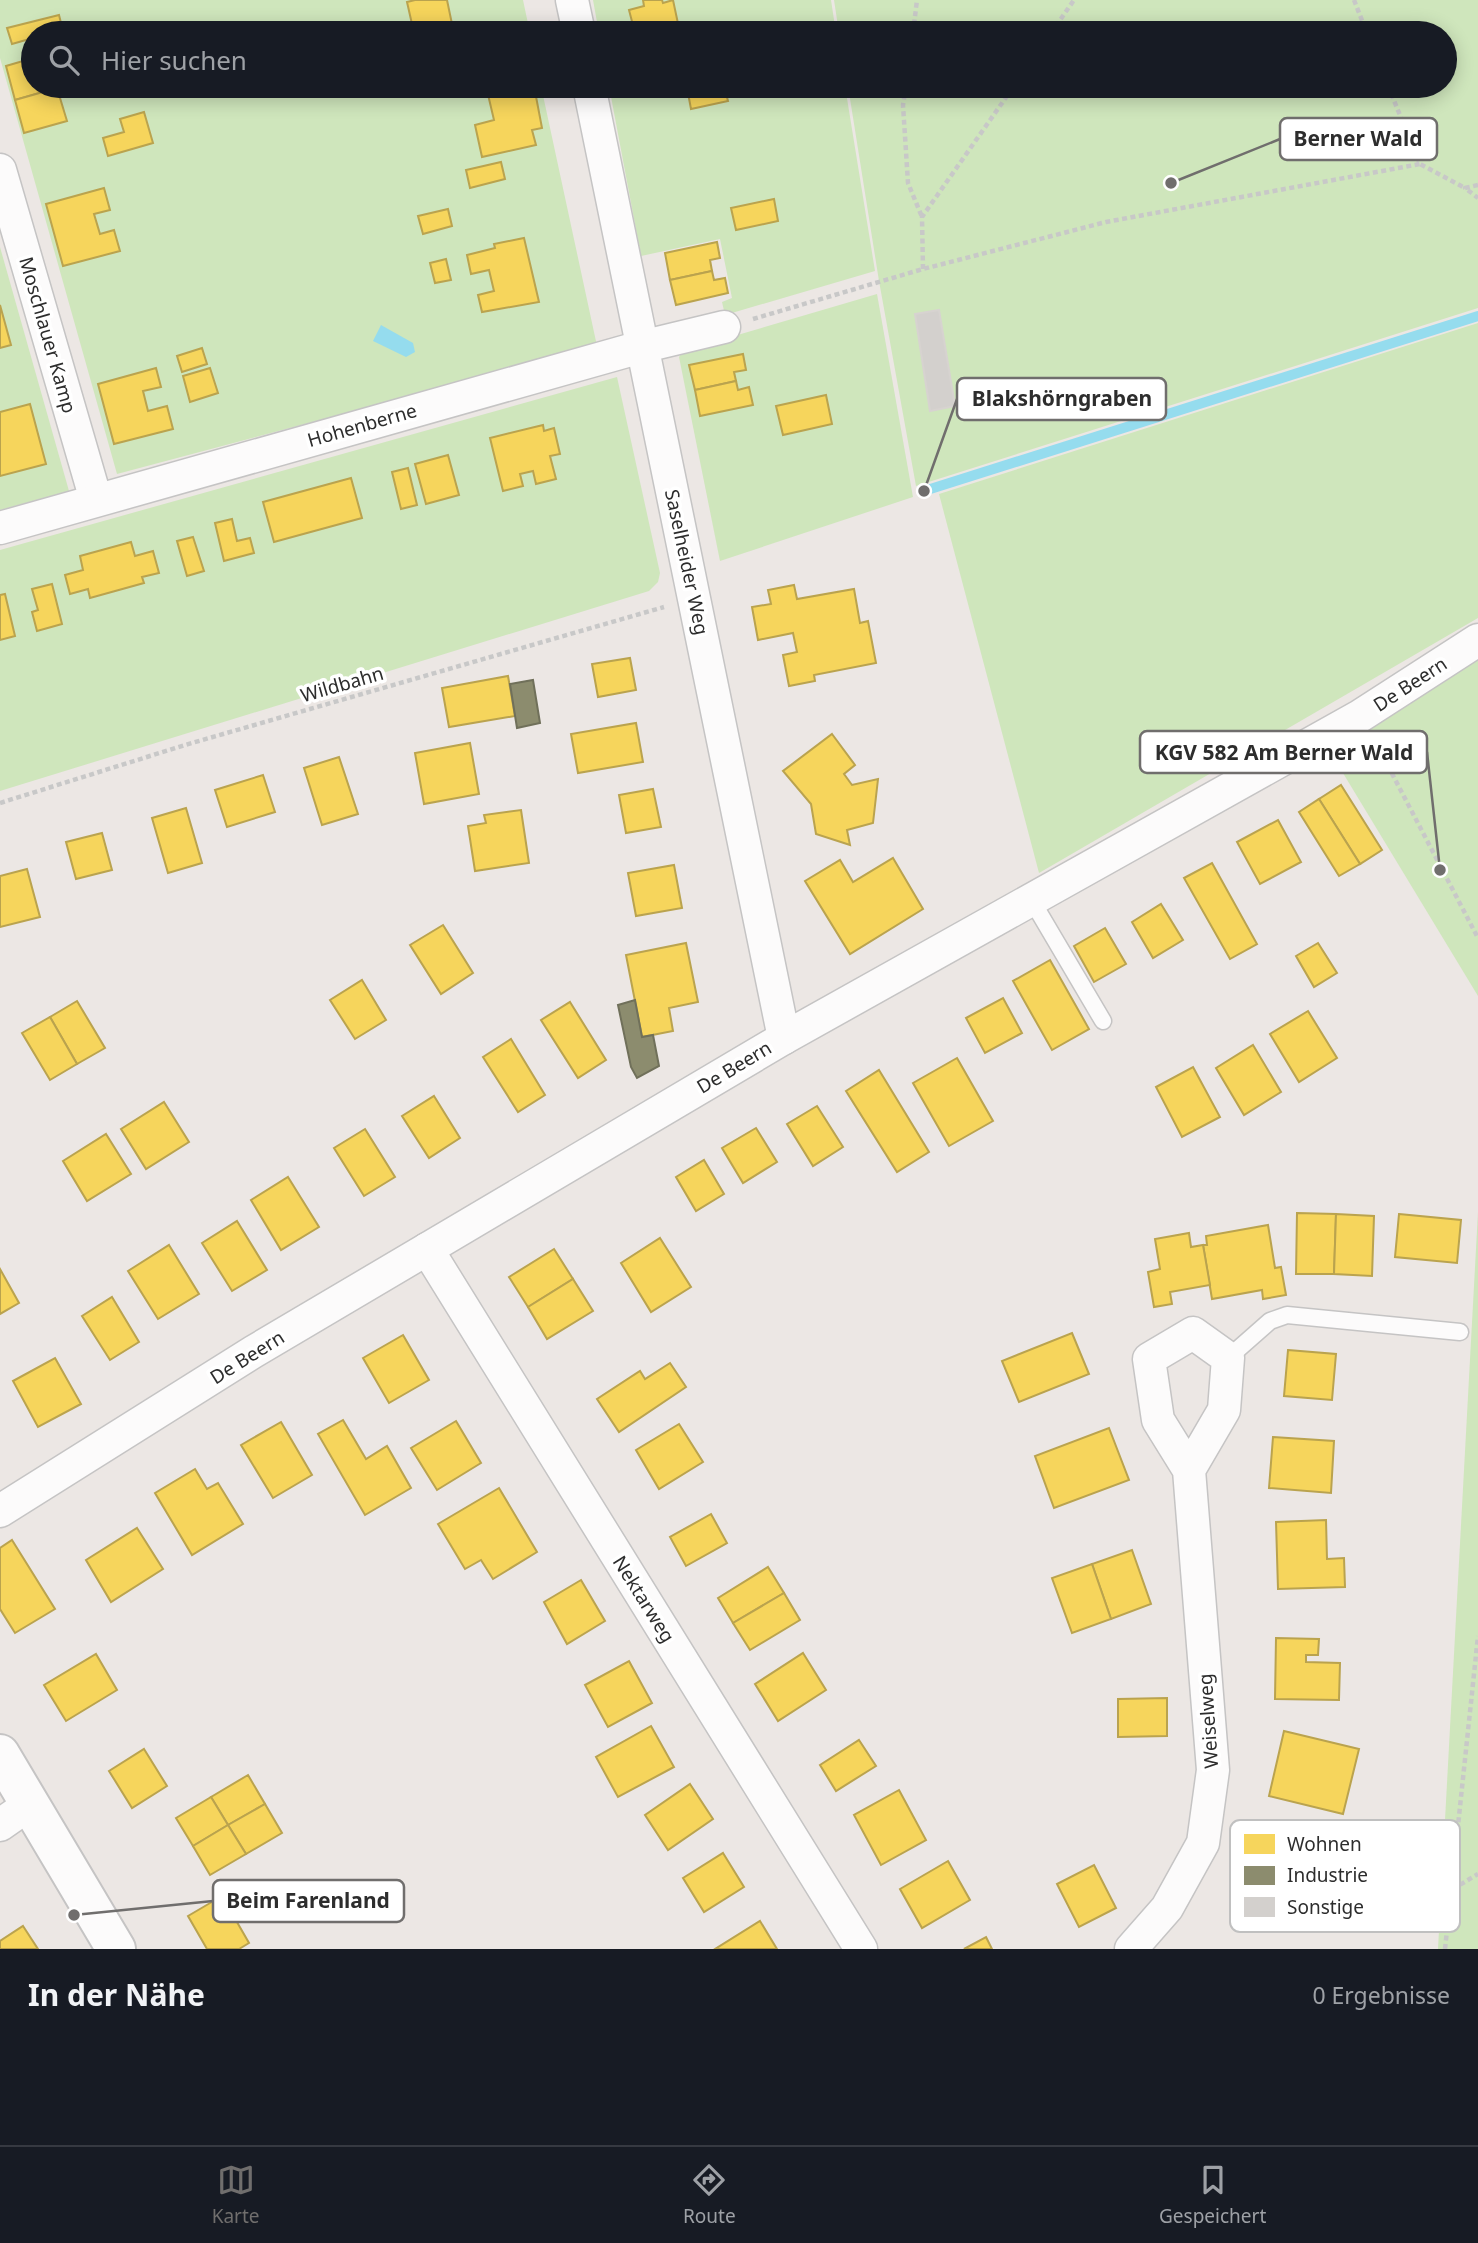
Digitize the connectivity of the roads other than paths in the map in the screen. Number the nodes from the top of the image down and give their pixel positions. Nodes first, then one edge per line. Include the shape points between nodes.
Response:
1 (572, 0) edge
2 (576, 21) edge
3 (591, 98) edge
4 (0, 170) edge
5 (724, 327) road end
6 (641, 347) junction
7 (96, 500) junction
8 (0, 528) edge
9 (1478, 640) edge
10 (1031, 899) junction
11 (1103, 1021) dead end
12 (784, 1038) junction
13 (427, 1249) junction
14 (1460, 1332) dead end
15 (1228, 1358) junction
16 (1189, 1470) junction
17 (0, 1511) edge
18 (0, 1754) edge
19 (15, 1814) edge
20 (116, 1949) edge
21 (861, 1949) edge
22 (1131, 1949) edge

1 - 2 street
3 - 6 street, Saselheider Weg
4 - 7 street, Moschlauer Kamp
5 - 6 street, Hohenberne
6 - 7 street, Hohenberne
6 - 12 street, Saselheider Weg
7 - 8 street, Hohenberne
9 - 10 street, De Beern via 1360,716
10 - 11 lane
10 - 12 street, De Beern
12 - 13 street, De Beern
13 - 17 street, De Beern
13 - 21 street, Nektarweg
14 - 15 lane via 1287,1315 1270,1321
15 - 16 street via 1224,1410
15 - 16 street, Weiselweg via 1193,1333 1149,1359 1158,1420
16 - 22 street, Weiselweg via 1213,1770 1203,1843 1167,1908
18 - 19 street
19 - 20 street

